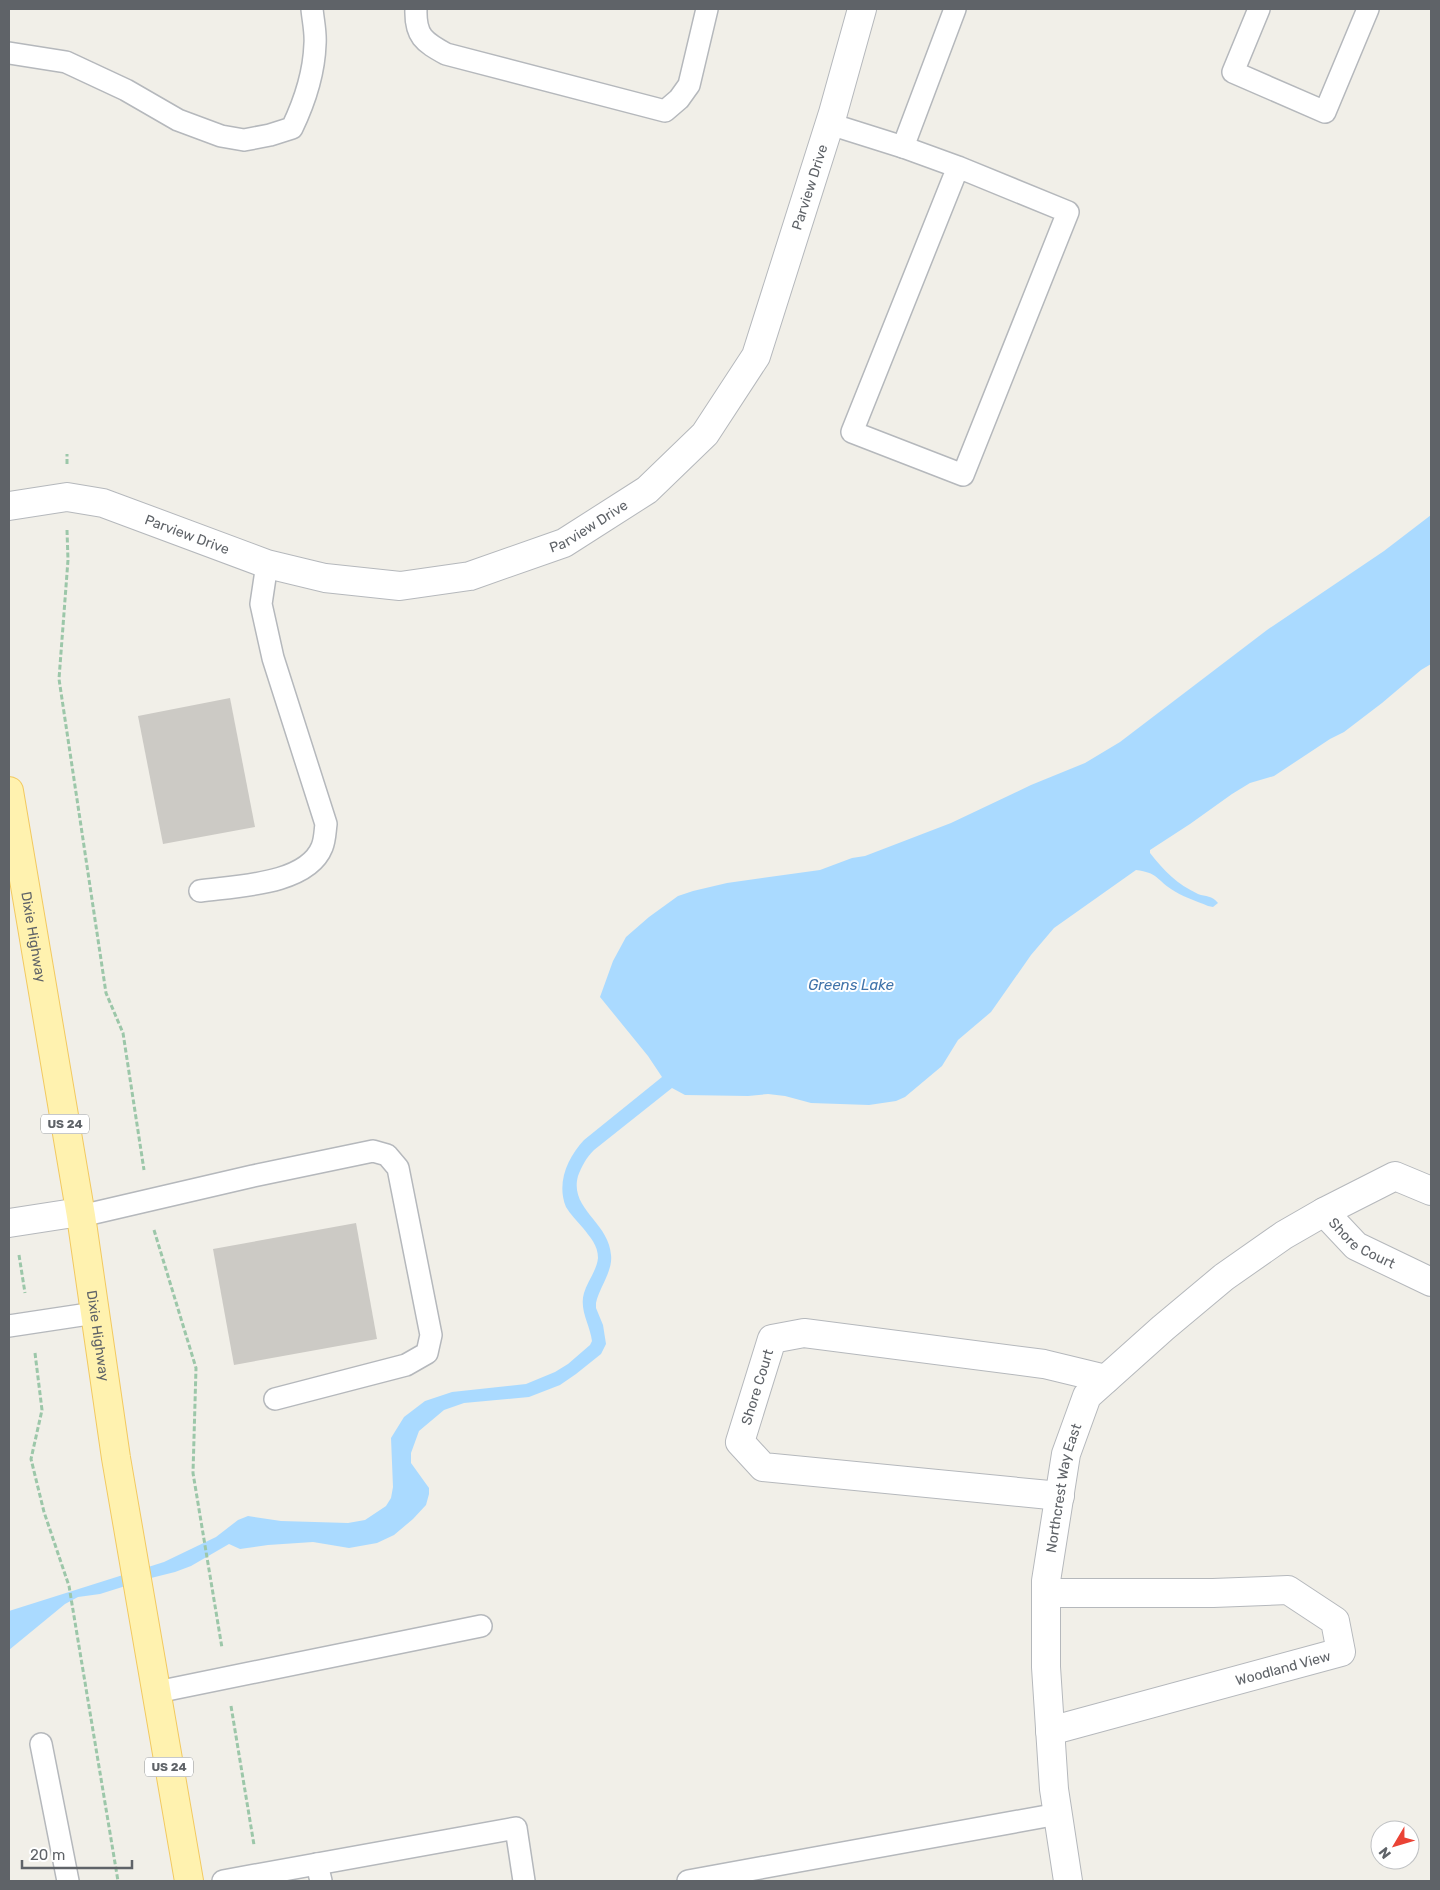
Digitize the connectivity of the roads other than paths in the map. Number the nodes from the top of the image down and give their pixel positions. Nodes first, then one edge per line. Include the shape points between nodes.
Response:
1 (312, 9) edge
2 (416, 9) edge
3 (707, 9) edge
4 (862, 9) edge
5 (955, 9) edge
6 (1259, 9) edge
7 (1368, 9) edge
8 (9, 53) edge
9 (830, 124) junction
10 (904, 147) junction
11 (958, 167) junction
12 (9, 506) edge
13 (267, 564) junction
14 (9, 791) edge
15 (200, 891) dead end
16 (1431, 1190) edge
17 (1324, 1212) junction
18 (80, 1214) junction
19 (9, 1223) edge
20 (1431, 1282) edge
21 (95, 1313) junction
22 (9, 1326) edge
23 (1106, 1379) junction
24 (275, 1399) dead end
25 (1060, 1496) junction
26 (1046, 1593) junction
27 (481, 1626) dead end
28 (156, 1692) junction
29 (1050, 1731) junction
30 (41, 1744) dead end
31 (1058, 1814) junction
32 (319, 1872) edge
33 (68, 1881) edge
34 (189, 1881) edge
35 (223, 1881) edge
36 (524, 1881) edge
37 (688, 1881) edge
38 (1068, 1881) edge

1 - 8 lane via 316,43 313,72 292,128 244,140 221,136 178,120 126,90 66,62
2 - 3 lane via 416,22 425,42 446,54 665,110 689,85
4 - 9 street, Parview Drive
5 - 10 lane
6 - 7 lane via 1233,72 1325,112
9 - 10 lane
9 - 13 street, Parview Drive via 756,356 705,434 648,490 564,543 470,576 400,586 325,578
10 - 11 lane
11 - 11 lane via 1068,212 963,476 852,432
12 - 13 street, Parview Drive via 67,497 103,503
13 - 15 lane via 261,604 273,658 326,824 322,847 308,866 284,878
14 - 18 main road, Dixie Highway / US 24
16 - 17 street, Shore Court via 1395,1176
17 - 20 street, Shore Court via 1356,1246
17 - 23 street, Northcrest Way East via 1284,1235 1224,1277
18 - 19 street
18 - 21 main road, Dixie Highway / US 24
18 - 24 lane via 373,1151 387,1155 398,1168 431,1335 427,1353 406,1365
21 - 22 lane
21 - 28 main road, Dixie Highway / US 24
23 - 25 street, Northcrest Way East via 1087,1396 1066,1454
23 - 25 street, Shore Court via 1044,1364 804,1333 772,1339 740,1442 763,1468
25 - 26 street, Northcrest Way East
26 - 29 street, Northcrest Way East
26 - 29 street, Woodland View via 1288,1590 1336,1621 1341,1652
27 - 28 lane
28 - 34 main road, Dixie Highway / US 24
29 - 31 street, Northcrest Way East
30 - 33 lane
31 - 37 lane
31 - 38 street, Northcrest Way East
32 - 35 lane via 259,1874
32 - 36 lane via 516,1828

